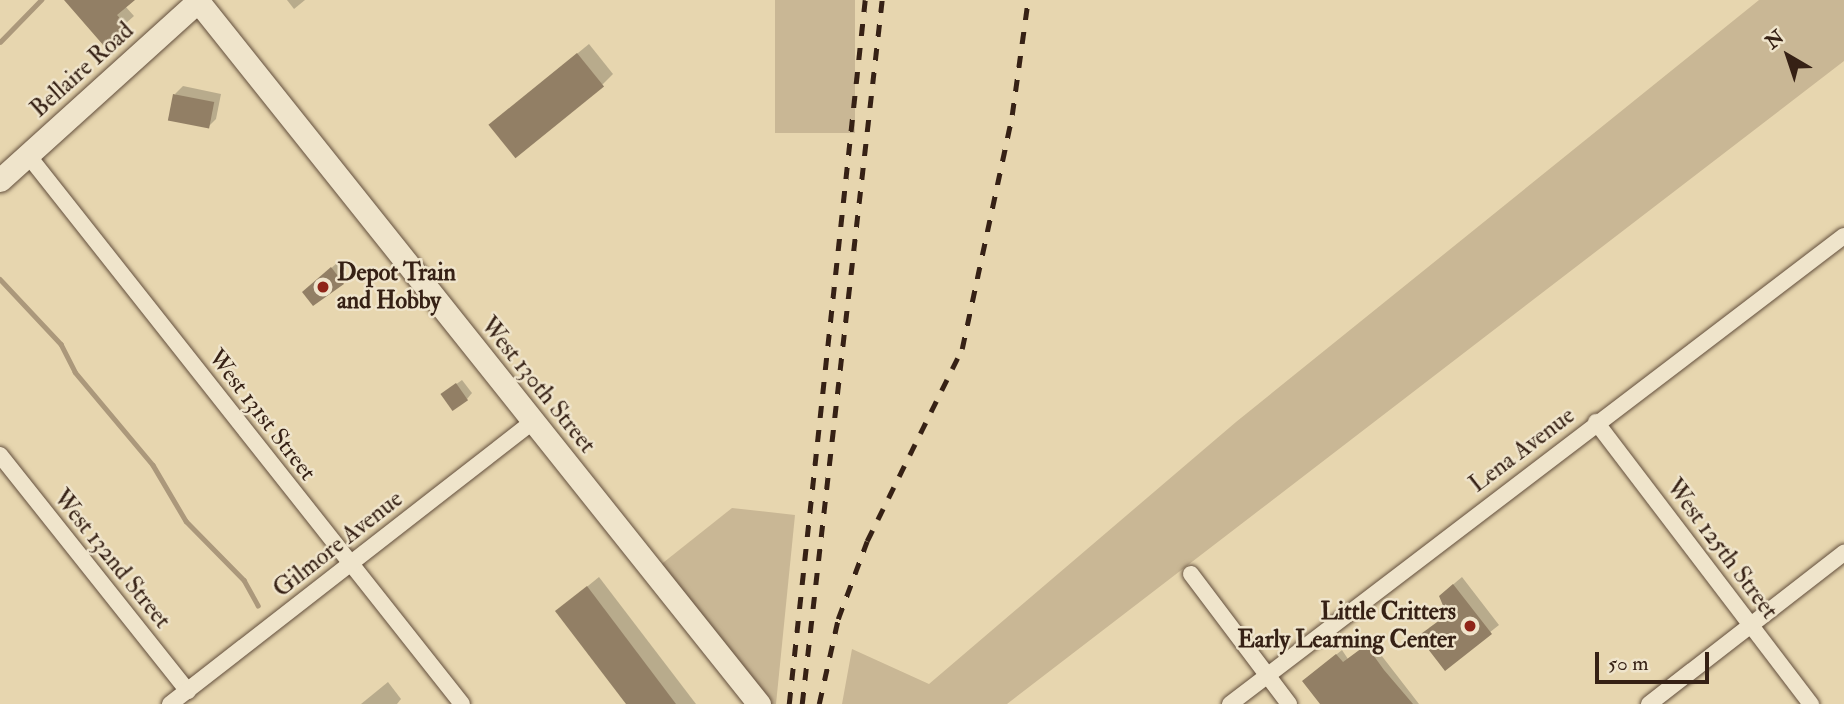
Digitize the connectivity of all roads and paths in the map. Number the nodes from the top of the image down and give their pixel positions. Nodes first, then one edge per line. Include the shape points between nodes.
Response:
1 (198, 1) edge
2 (27, 154) junction
3 (0, 180) edge
4 (1844, 236) edge
5 (534, 421) junction
6 (1596, 422) junction
7 (0, 455) edge
8 (1844, 552) edge
9 (351, 563) junction
10 (1191, 574) dead end
11 (1751, 624) junction
12 (1267, 675) junction
13 (188, 691) junction
14 (170, 704) edge
15 (462, 704) edge
16 (759, 704) edge
17 (1230, 704) edge
18 (1289, 704) edge
19 (1649, 704) edge
20 (1811, 704) edge

1 - 2 main road, Bellaire Road
1 - 5 main road, West 130th Street
2 - 3 main road, Bellaire Road
2 - 9 street, West 131st Street
4 - 6 street, Lena Avenue
5 - 9 street, Gilmore Avenue
5 - 16 main road, West 130th Street
6 - 11 street, West 125th Street
6 - 12 street, Lena Avenue
7 - 13 street, West 132nd Street
8 - 11 street
9 - 13 street, Gilmore Avenue
9 - 15 street, West 131st Street
10 - 12 street
11 - 19 street
11 - 20 street, West 125th Street
12 - 17 street, Lena Avenue
12 - 18 street
13 - 14 street, Gilmore Avenue

